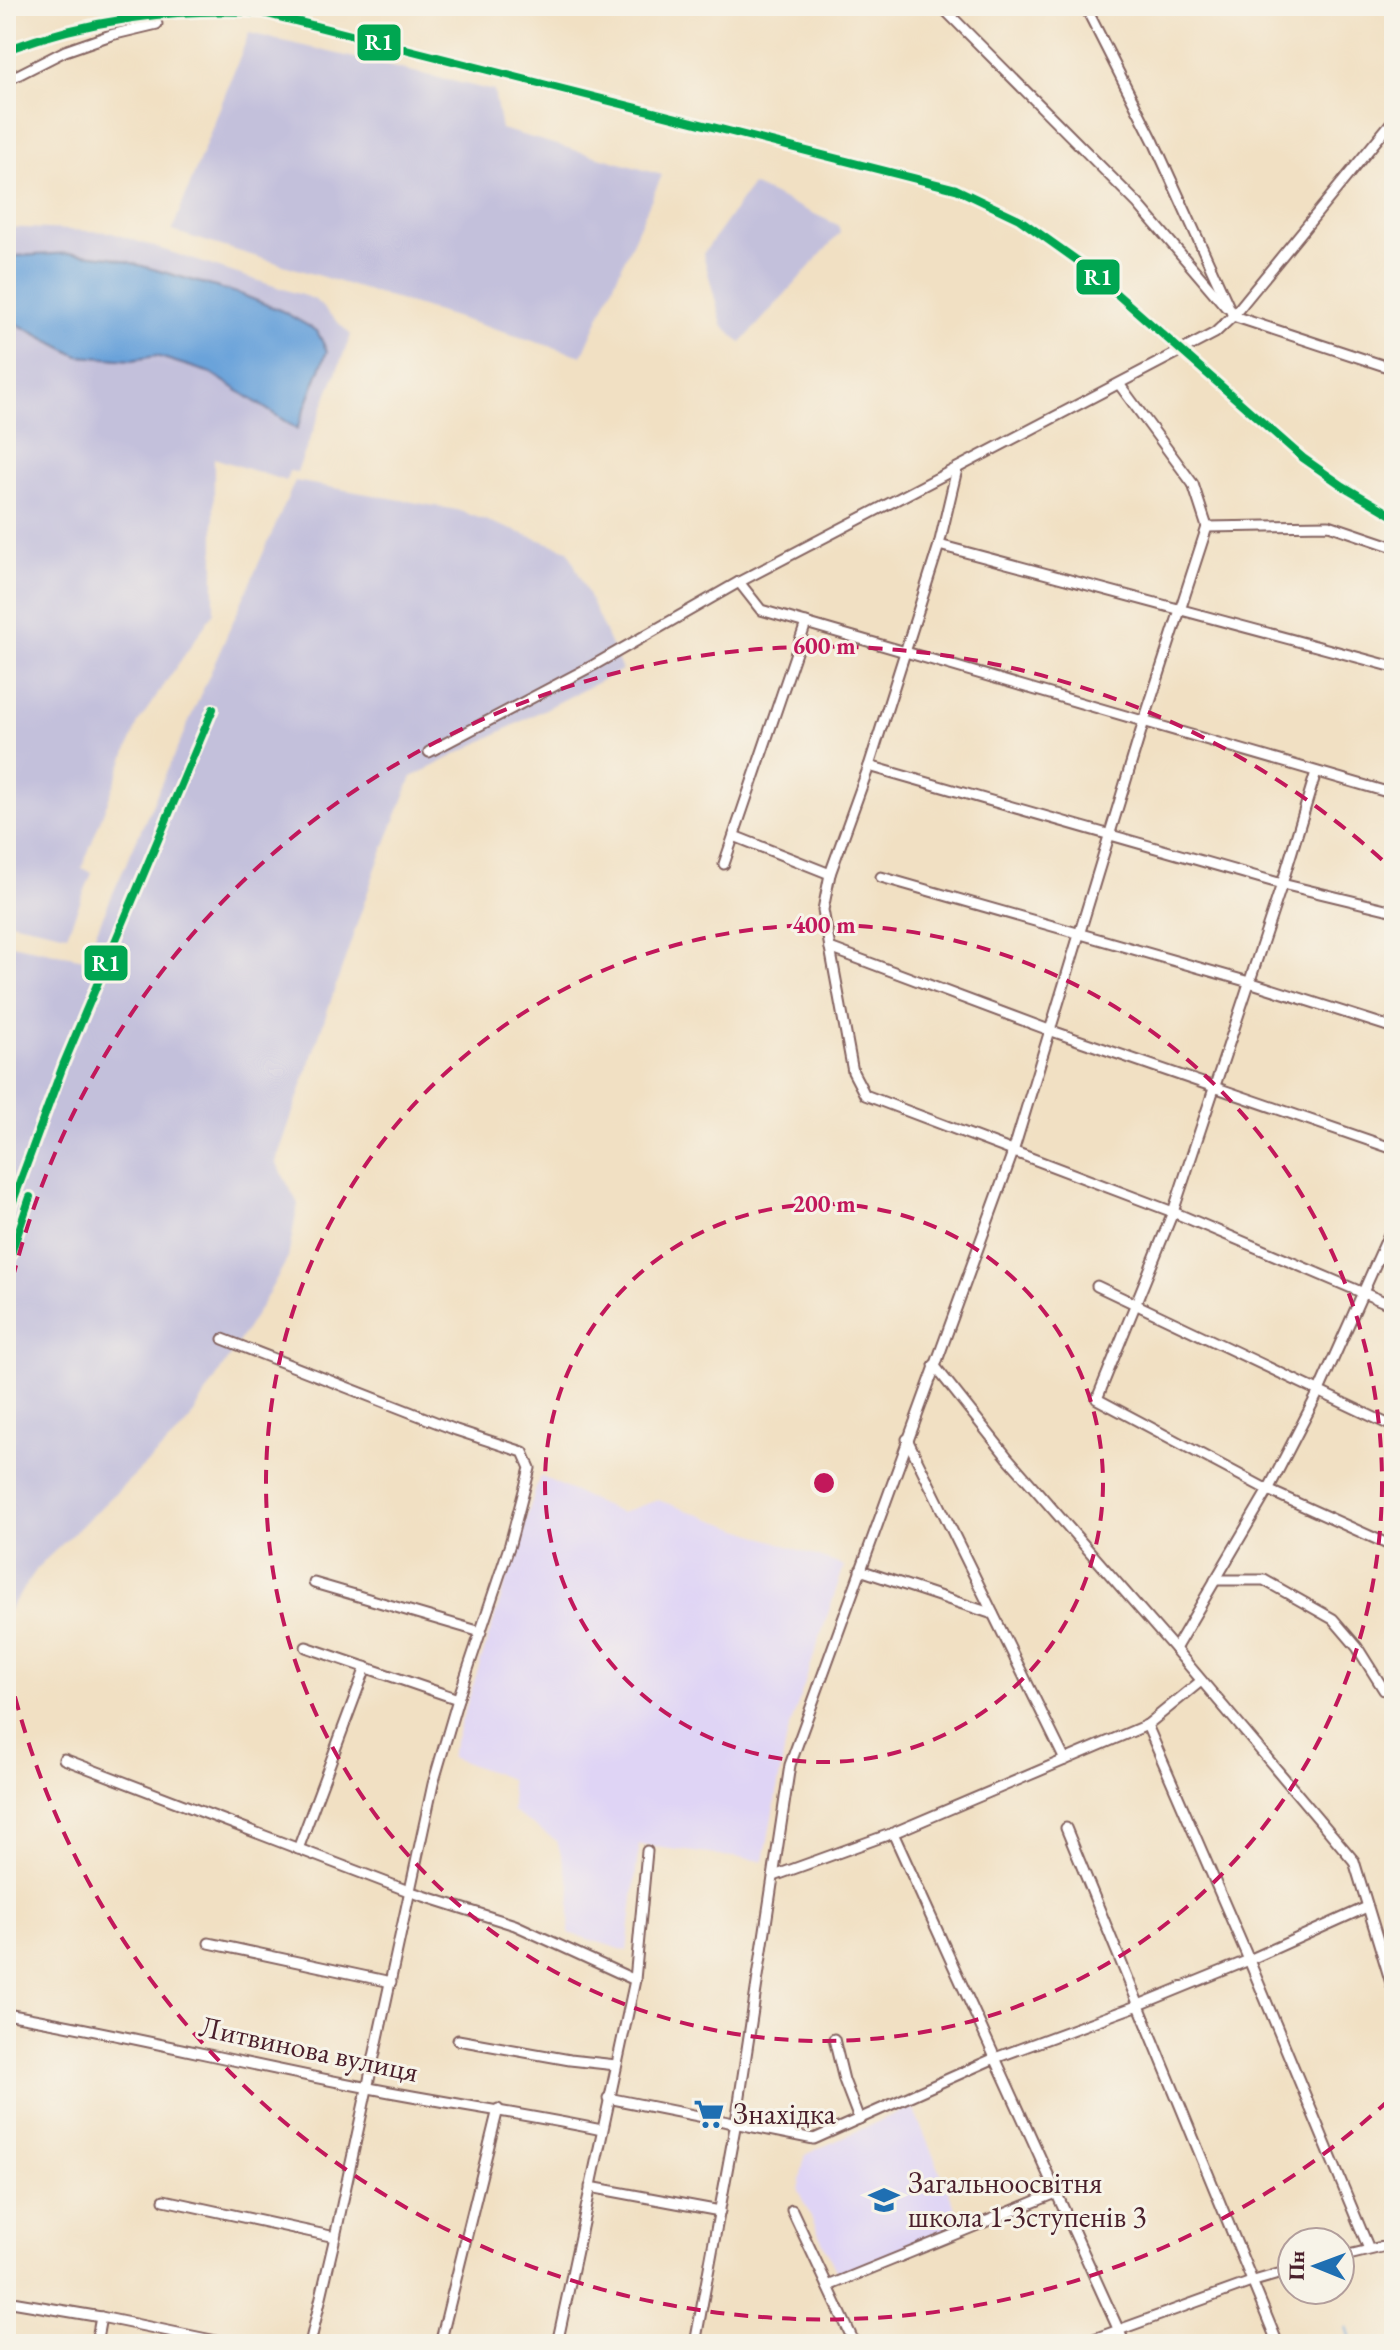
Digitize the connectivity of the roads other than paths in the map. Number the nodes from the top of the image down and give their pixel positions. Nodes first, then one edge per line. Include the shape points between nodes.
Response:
1 (941, 6) edge
2 (1085, 6) edge
3 (157, 24) dead end
4 (6, 81) edge
5 (1394, 119) edge
6 (1233, 316) junction
7 (1394, 369) edge
8 (1119, 384) junction
9 (957, 469) junction
10 (1207, 527) junction
11 (939, 545) junction
12 (1394, 547) edge
13 (739, 582) junction
14 (1182, 609) junction
15 (806, 623) junction
16 (905, 652) junction
17 (1394, 667) edge
18 (1144, 721) junction
19 (429, 752) dead end
20 (869, 766) junction
21 (1316, 772) junction
22 (1394, 794) edge
23 (1110, 835) junction
24 (734, 836) junction
25 (724, 864) dead end
26 (830, 874) junction
27 (881, 877) dead end
28 (1282, 884) junction
29 (1394, 911) edge
30 (1078, 935) junction
31 (830, 948) junction
32 (1249, 982) junction
33 (1394, 1028) edge
34 (1049, 1030) junction
35 (1213, 1087) junction
36 (1394, 1149) edge
37 (1013, 1152) junction
38 (1173, 1212) junction
39 (1394, 1223) edge
40 (1097, 1286) dead end
41 (1364, 1294) junction
42 (1135, 1303) junction
43 (1394, 1306) edge
44 (223, 1339) dead end
45 (934, 1365) junction
46 (1318, 1393) junction
47 (1394, 1427) edge
48 (907, 1439) junction
49 (1268, 1490) junction
50 (1394, 1547) edge
51 (860, 1570) junction
52 (1215, 1580) junction
53 (314, 1583) dead end
54 (993, 1614) junction
55 (481, 1632) junction
56 (306, 1647) dead end
57 (1175, 1649) junction
58 (366, 1667) junction
59 (1201, 1681) junction
60 (1394, 1693) edge
61 (458, 1699) junction
62 (1147, 1725) junction
63 (64, 1759) dead end
64 (1065, 1760) junction
65 (1066, 1828) dead end
66 (893, 1833) junction
67 (298, 1849) junction
68 (647, 1851) dead end
69 (774, 1876) junction
70 (411, 1892) junction
71 (1367, 1907) junction
72 (209, 1943) dead end
73 (1249, 1960) junction
74 (635, 1980) junction
75 (391, 1982) junction
76 (1394, 1993) edge
77 (1139, 2005) junction
78 (6, 2014) edge
79 (834, 2039) dead end
80 (458, 2040) dead end
81 (995, 2058) junction
82 (616, 2065) junction
83 (368, 2088) junction
84 (608, 2098) junction
85 (498, 2109) junction
86 (859, 2119) junction
87 (736, 2122) junction
88 (602, 2130) junction
89 (590, 2187) junction
90 (1056, 2193) junction
91 (164, 2200) dead end
92 (792, 2210) dead end
93 (720, 2211) junction
94 (335, 2237) junction
95 (1394, 2244) edge
96 (1369, 2249) junction
97 (1356, 2253) edge
98 (1276, 2275) edge
99 (1254, 2281) junction
100 (828, 2286) junction
101 (6, 2301) edge
102 (101, 2317) junction
103 (1118, 2329) junction
104 (202, 2341) edge
105 (96, 2344) edge
106 (231, 2344) edge
107 (310, 2344) edge
108 (440, 2344) edge
109 (557, 2344) edge
110 (695, 2344) edge
111 (855, 2344) edge
112 (1080, 2344) edge
113 (1125, 2344) edge
114 (1278, 2344) edge

1 - 6 street via 1138,204
2 - 6 street
3 - 4 street via 65,51
5 - 6 street
6 - 7 street
6 - 8 street via 1215,333
8 - 9 street
8 - 10 street via 1193,484
9 - 11 street
9 - 13 street
10 - 12 street via 1329,525
10 - 14 street
11 - 14 street
11 - 16 street
13 - 15 street via 761,610
13 - 19 street
14 - 17 street
14 - 18 street
15 - 16 street
15 - 24 street
16 - 18 street
16 - 20 street
18 - 21 street
18 - 23 street
20 - 23 street
20 - 26 street
21 - 22 street
21 - 28 street
23 - 28 street
23 - 30 street
24 - 25 street
24 - 26 street
26 - 31 street via 823,910
27 - 30 street
28 - 29 street
28 - 32 street
30 - 32 street
30 - 34 street
31 - 34 street
31 - 37 street via 853,1072 865,1095
32 - 33 street
32 - 35 street
34 - 35 street
34 - 37 street
35 - 36 street
35 - 38 street
37 - 38 street
37 - 45 street
38 - 41 street
38 - 42 street
39 - 41 street
40 - 42 street
41 - 43 street
41 - 46 street
42 - 46 street
42 - 49 street via 1097,1399
44 - 55 street via 523,1452 530,1468
45 - 48 street
45 - 57 street
46 - 47 street
46 - 49 street
48 - 51 street
48 - 54 street
49 - 50 street
49 - 52 street
51 - 54 street
51 - 69 street via 790,1765
52 - 57 street
52 - 60 street via 1264,1580 1333,1619 1384,1690
53 - 55 street
54 - 64 street
55 - 61 street
56 - 58 street
57 - 59 street
58 - 61 street
58 - 67 street
59 - 62 street
59 - 71 street via 1354,1861
61 - 70 street via 433,1784
62 - 64 street
62 - 73 street
63 - 67 street
64 - 66 street
65 - 77 street
66 - 69 street
66 - 81 street
67 - 70 street
68 - 74 street
69 - 87 street
70 - 74 street via 515,1925
70 - 75 street
71 - 73 street
71 - 76 street
72 - 75 street
73 - 77 street
73 - 96 street
74 - 82 street
75 - 83 street
77 - 81 street
77 - 99 street
78 - 83 street, Литвинова вулиця
79 - 86 street
80 - 82 street
81 - 86 street
81 - 90 street
82 - 84 street
83 - 85 street, Литвинова вулиця
83 - 94 street
84 - 87 street
84 - 88 street
85 - 88 street, Литвинова вулиця
85 - 108 street
86 - 87 street via 814,2139
87 - 93 street
88 - 89 street
89 - 93 street
89 - 109 street
90 - 100 street
90 - 103 street
91 - 94 street
92 - 100 street
93 - 110 street
94 - 107 street
95 - 96 street
96 - 97 street
98 - 99 street
99 - 103 street
99 - 114 street
100 - 111 street
101 - 102 street
102 - 104 street
102 - 105 street
103 - 112 street
103 - 113 street
104 - 106 street

